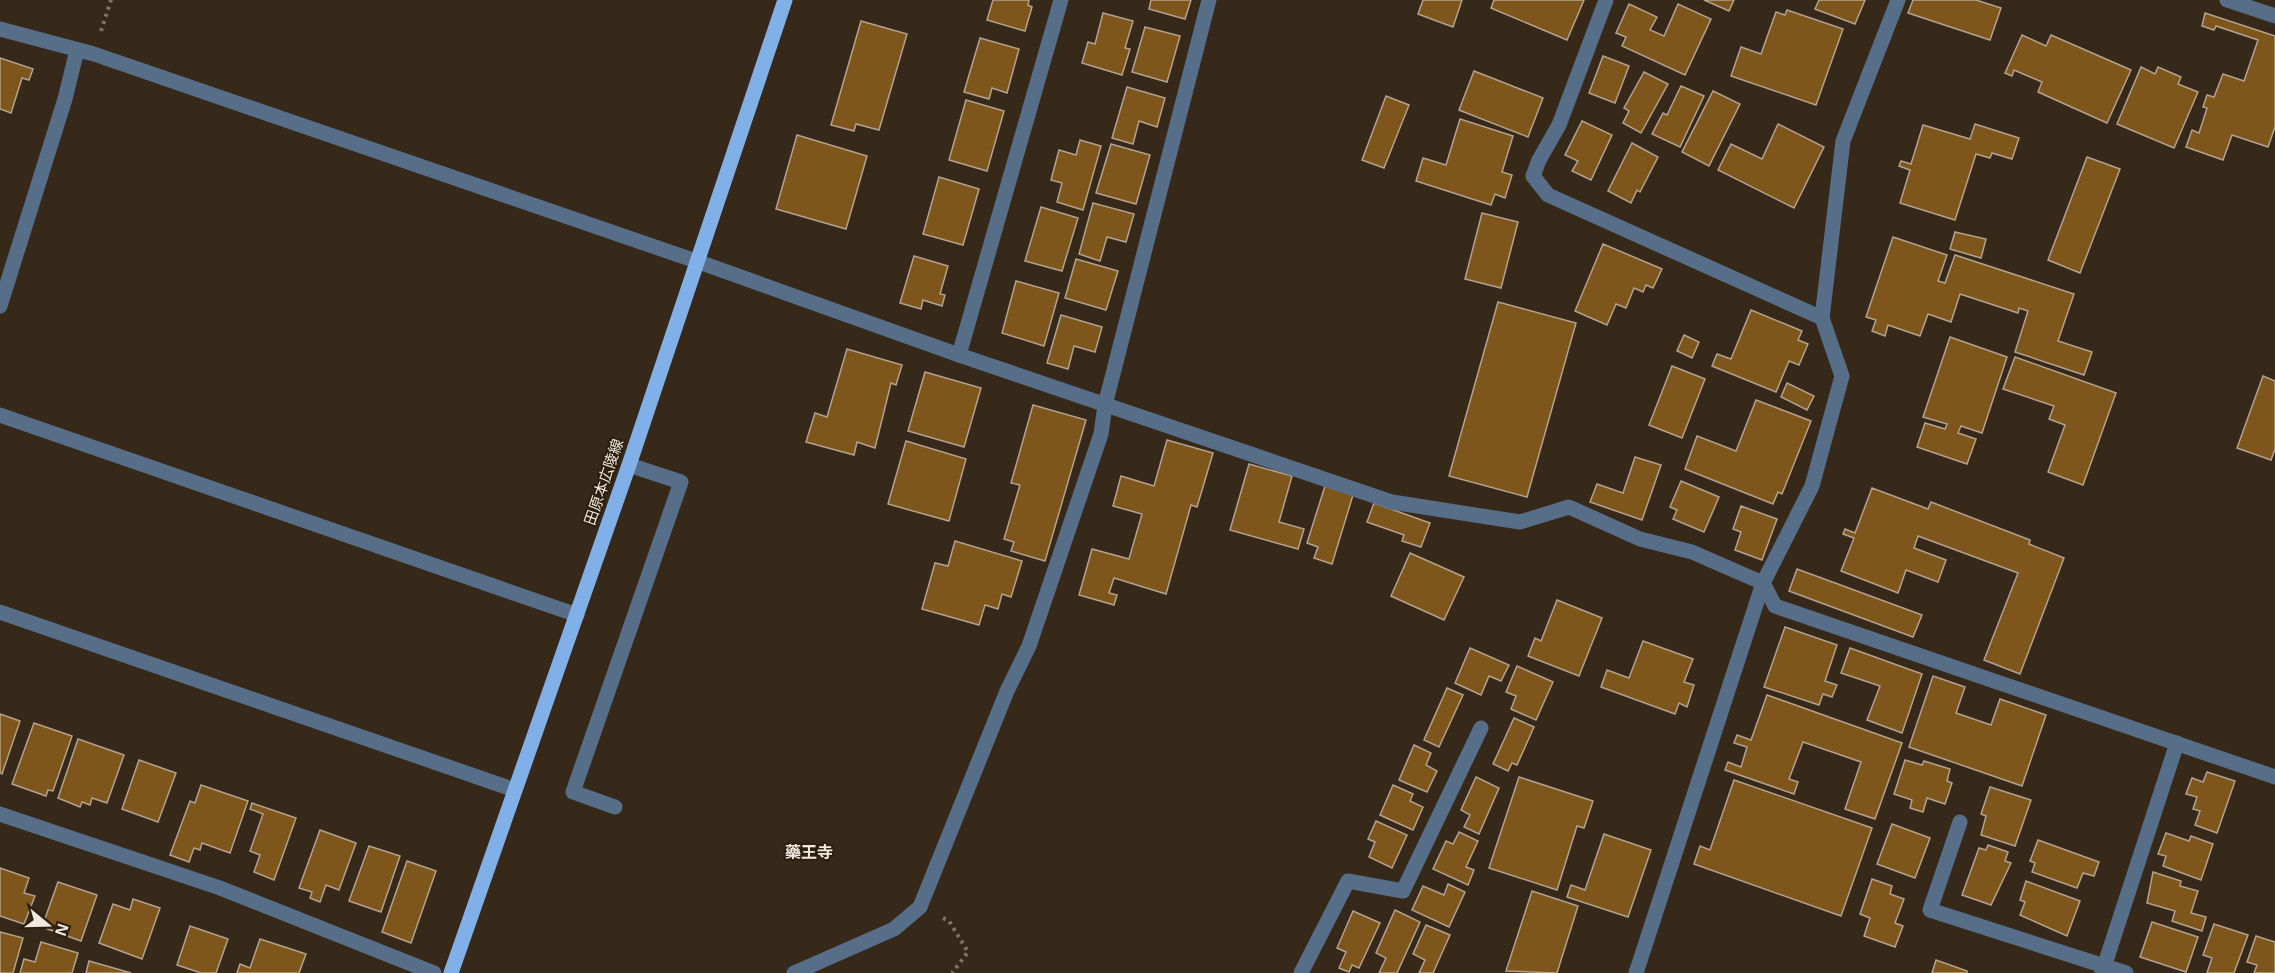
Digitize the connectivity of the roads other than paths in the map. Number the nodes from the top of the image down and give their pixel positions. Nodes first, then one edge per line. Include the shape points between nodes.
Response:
1 (785, 0) edge
2 (1061, 0) edge
3 (1209, 0) edge
4 (1606, 0) edge
5 (1898, 0) edge
6 (2227, 0) edge
7 (2275, 16) edge
8 (0, 28) edge
9 (77, 50) junction
10 (696, 261) junction
11 (0, 306) edge
12 (1822, 318) junction
13 (959, 356) junction
14 (1105, 405) junction
15 (0, 415) edge
16 (629, 465) junction
17 (1763, 583) junction
18 (0, 612) edge
19 (576, 615) junction
20 (1481, 728) dead end
21 (2177, 743) junction
22 (2275, 777) edge
23 (515, 790) junction
24 (615, 807) dead end
25 (0, 814) edge
26 (1960, 822) dead end
27 (2103, 970) edge
28 (434, 973) edge
29 (451, 973) edge
30 (794, 973) edge
31 (1300, 973) edge
32 (1636, 973) edge
33 (2126, 973) edge

1 - 10 main road, 田原本広陵線
2 - 13 street
3 - 14 street
4 - 12 street via 1558,125 1533,176 1548,195
5 - 12 street via 1843,141
6 - 7 street
8 - 9 street
9 - 10 street
9 - 11 street
10 - 13 street
10 - 16 main road, 田原本広陵線
12 - 17 street via 1842,376 1812,486
13 - 14 street
14 - 17 street via 1392,502 1520,522 1569,507 1640,539 1692,552
14 - 30 street via 1101,434 1029,645 921,907 894,929
15 - 19 street
16 - 19 main road, 田原本広陵線
16 - 24 street via 681,482 573,792
17 - 21 street via 1775,606
17 - 32 street
18 - 23 street
19 - 23 main road, 田原本広陵線
20 - 31 street via 1403,891 1348,881
21 - 22 street
21 - 27 street
23 - 29 main road, 田原本広陵線
25 - 28 street via 220,888
26 - 27 street via 1930,910
27 - 33 street

